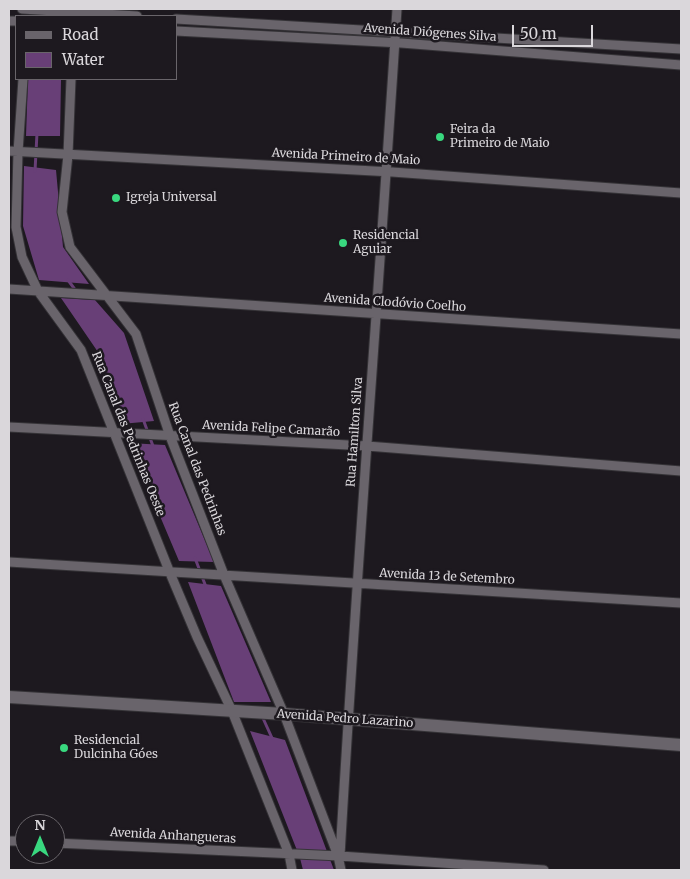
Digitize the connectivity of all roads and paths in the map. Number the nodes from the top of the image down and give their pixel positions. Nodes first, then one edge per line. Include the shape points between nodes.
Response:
1 (22, 9) edge
2 (27, 9) edge
3 (397, 9) edge
4 (37, 10) edge
5 (74, 12) edge
6 (121, 15) edge
7 (178, 19) edge
8 (178, 31) edge
9 (395, 32) junction
10 (394, 43) junction
11 (681, 49) edge
12 (681, 65) edge
13 (22, 80) edge
14 (71, 80) edge
15 (18, 152) edge
16 (68, 155) junction
17 (386, 172) junction
18 (681, 193) edge
19 (9, 289) edge
20 (42, 291) junction
21 (107, 295) junction
22 (377, 314) junction
23 (681, 334) edge
24 (9, 427) edge
25 (119, 432) junction
26 (165, 436) junction
27 (367, 446) junction
28 (681, 471) edge
29 (9, 562) edge
30 (170, 573) junction
31 (224, 575) junction
32 (357, 584) junction
33 (681, 603) edge
34 (9, 697) edge
35 (232, 711) junction
36 (284, 714) junction
37 (348, 719) junction
38 (681, 745) edge
39 (65, 843) edge
40 (291, 854) junction
41 (336, 856) junction
42 (292, 870) edge
43 (341, 870) edge
44 (544, 870) edge

1 - 2 street
2 - 4 street
3 - 9 street, Rua Hamilton Silva
4 - 5 street
5 - 6 street
7 - 9 street, Avenida Diógenes Silva
8 - 10 street, Avenida Diógenes Silva
9 - 10 street, Rua Hamilton Silva
9 - 11 street, Avenida Diógenes Silva
10 - 12 street, Avenida Diógenes Silva
10 - 17 street, Rua Hamilton Silva
13 - 15 street, Rua Canal das Pedrinhas Oeste
14 - 16 street, Rua Canal das Pedrinhas
15 - 16 street, Avenida Primeiro de Maio
15 - 20 street, Rua Canal das Pedrinhas Oeste via 16,227 22,257
16 - 17 street, Avenida Primeiro de Maio
16 - 21 street, Rua Canal das Pedrinhas via 62,212 70,247
17 - 18 street, Avenida Primeiro de Maio
17 - 22 street, Rua Hamilton Silva
19 - 20 street
20 - 21 street, Avenida Clodóvio Coelho
20 - 25 street, Rua Canal das Pedrinhas Oeste via 81,350
21 - 22 street, Avenida Clodóvio Coelho
21 - 26 street, Rua Canal das Pedrinhas via 136,334
22 - 23 street, Avenida Clodóvio Coelho
22 - 27 street, Rua Hamilton Silva
24 - 25 street, Avenida Felipe Camarão
25 - 26 street, Avenida Felipe Camarão
25 - 30 street, Rua Canal das Pedrinhas Oeste
26 - 27 street, Avenida Felipe Camarão
26 - 31 street, Rua Canal das Pedrinhas
27 - 28 street, Avenida Felipe Camarão
27 - 32 street, Rua Hamilton Silva
29 - 30 street
30 - 31 street, Avenida 13 de Setembro
30 - 35 street
31 - 32 street, Avenida 13 de Setembro
31 - 36 street, Rua Canal das Pedrinhas
32 - 33 street, Avenida 13 de Setembro
32 - 37 street, Rua Hamilton Silva
34 - 35 main road, Avenida Pedro Lazarino
35 - 36 main road, Avenida Pedro Lazarino
35 - 40 street
36 - 37 main road, Avenida Pedro Lazarino
36 - 41 street, Rua Canal das Pedrinhas
37 - 38 main road, Avenida Pedro Lazarino
37 - 41 street, Rua Hamilton Silva
39 - 40 street, Avenida Anhangueras
40 - 41 street, Avenida Anhangueras
40 - 42 street
41 - 43 street, Rua Canal das Pedrinhas
41 - 44 street

